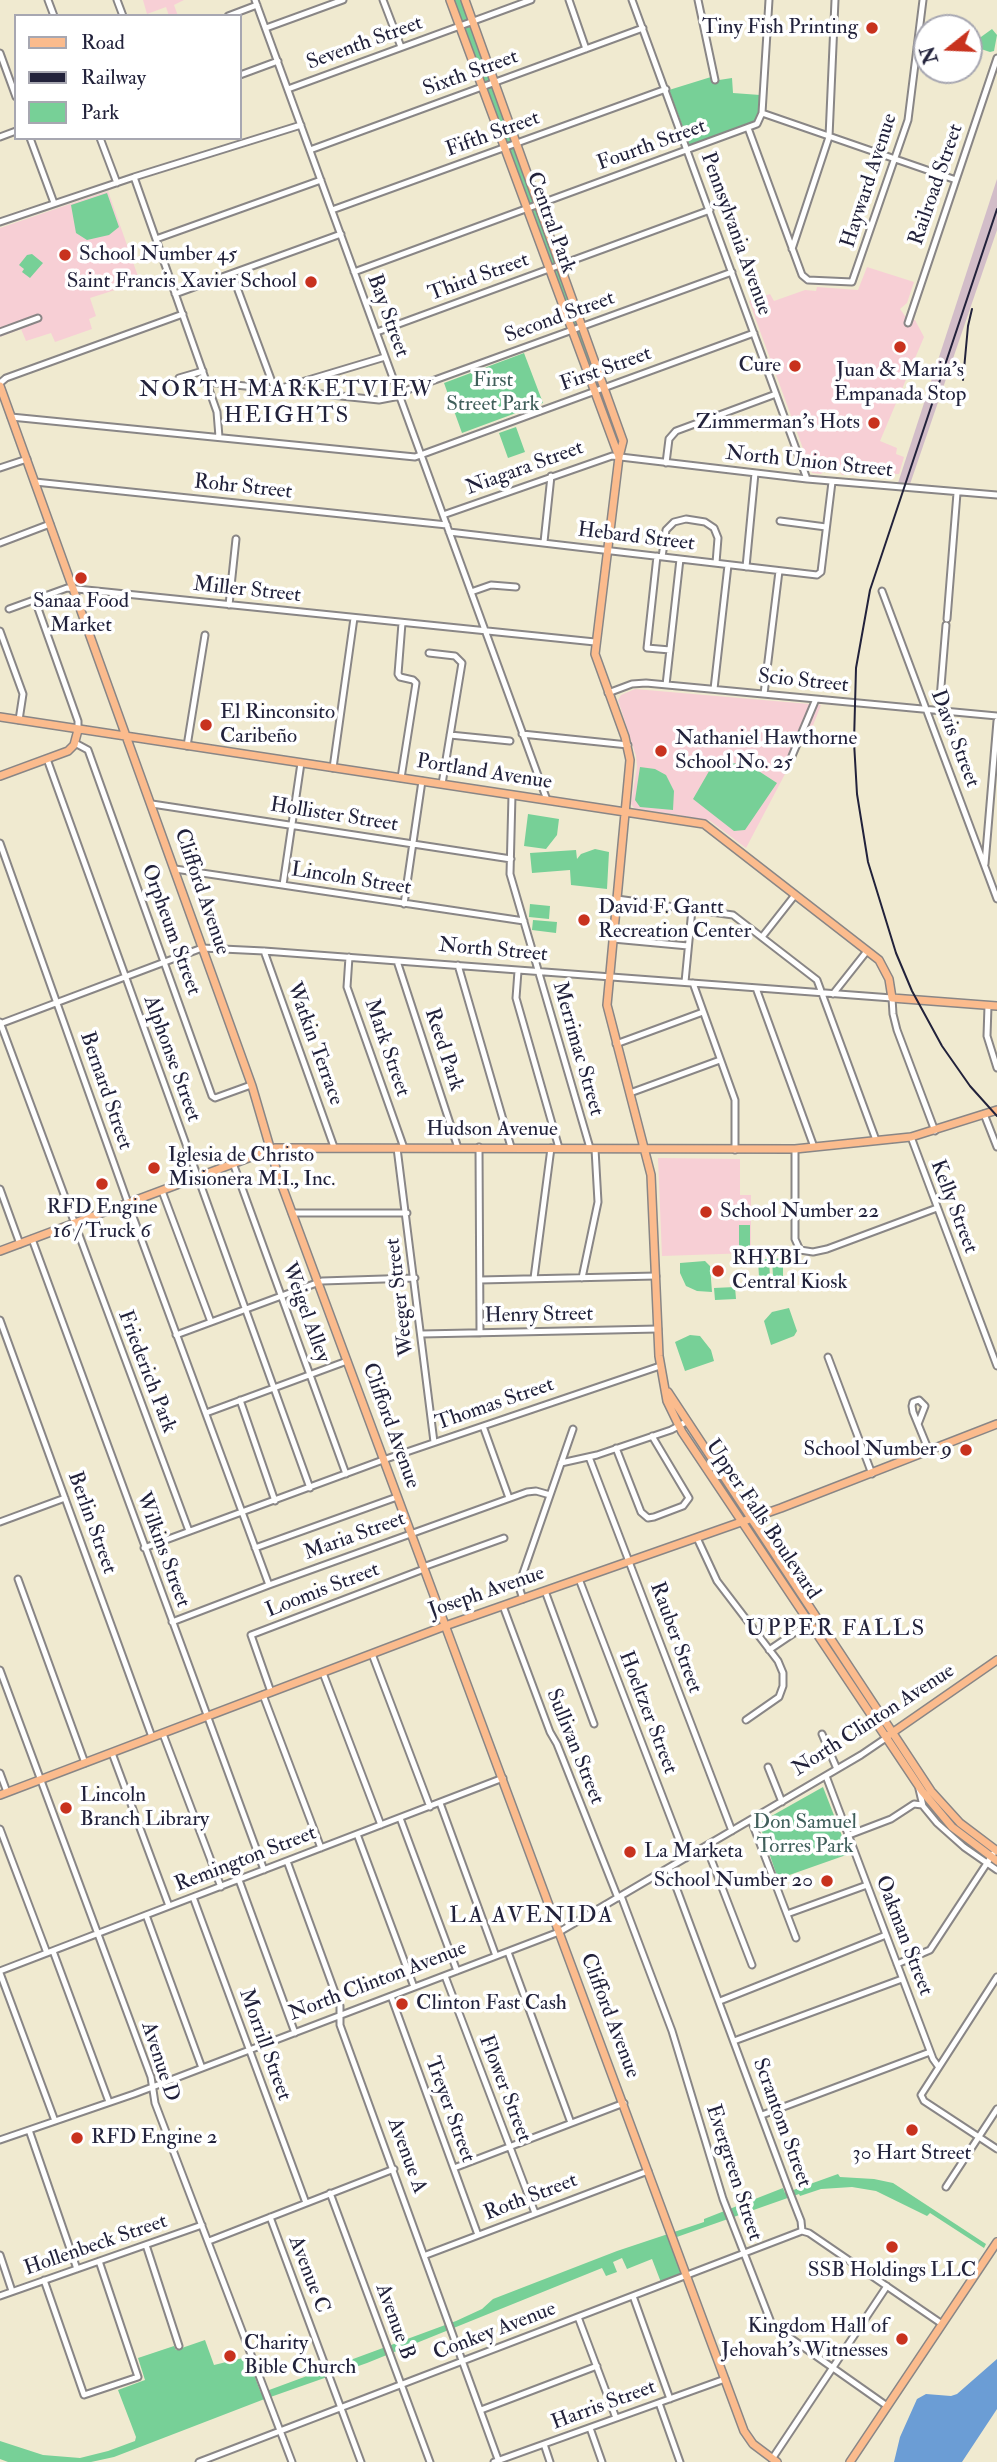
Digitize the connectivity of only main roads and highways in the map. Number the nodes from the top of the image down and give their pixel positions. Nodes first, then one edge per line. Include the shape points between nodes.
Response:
1 (450, 0) edge
2 (465, 0) edge
3 (0, 384) edge
4 (619, 457) junction
5 (0, 717) edge
6 (78, 730) junction
7 (128, 738) junction
8 (0, 776) edge
9 (624, 812) junction
10 (609, 978) joint
11 (892, 998) joint
12 (993, 1006) edge
13 (997, 1110) edge
14 (645, 1149) junction
15 (269, 1150) junction
16 (0, 1251) edge
17 (997, 1425) edge
18 (746, 1520) junction
19 (445, 1626) junction
20 (997, 1660) edge
21 (889, 1735) junction
22 (4, 1794) edge
23 (994, 1857) edge
24 (993, 2247) edge
25 (774, 2460) edge
26 (850, 2462) edge

1 - 4 main road, Central Park
2 - 4 main road, Central Park via 606,387 623,441
3 - 7 main road, Clifford Avenue
4 - 9 main road, Central Park via 595,642 596,660 628,746
5 - 6 main road, Portland Avenue
6 - 7 main road, Portland Avenue
6 - 8 main road via 68,751
7 - 9 main road, Portland Avenue
7 - 15 main road, Clifford Avenue via 251,1085
9 - 10 main road, Central Park
9 - 11 main road, Portland Avenue via 704,824 883,965
10 - 14 main road, Upper Falls Boulevard via 607,1013
11 - 12 main road, North Street
13 - 14 main road, Hudson Avenue via 911,1137 795,1149
14 - 15 main road, Hudson Avenue
14 - 18 main road, Upper Falls Boulevard via 652,1182 660,1366 682,1424
15 - 16 main road, Hudson Avenue
15 - 19 main road, Clifford Avenue
17 - 18 main road, Joseph Avenue
18 - 19 main road, Joseph Avenue
18 - 21 main road, Upper Falls Boulevard
18 - 21 main road, Upper Falls Boulevard via 809,1623
19 - 22 main road, Joseph Avenue
19 - 25 main road, Clifford Avenue via 747,2435
20 - 21 main road, North Clinton Avenue
21 - 23 main road, Upper Falls Boulevard via 942,1805
21 - 23 main road, Upper Falls Boulevard via 918,1786 952,1827
24 - 26 main road

